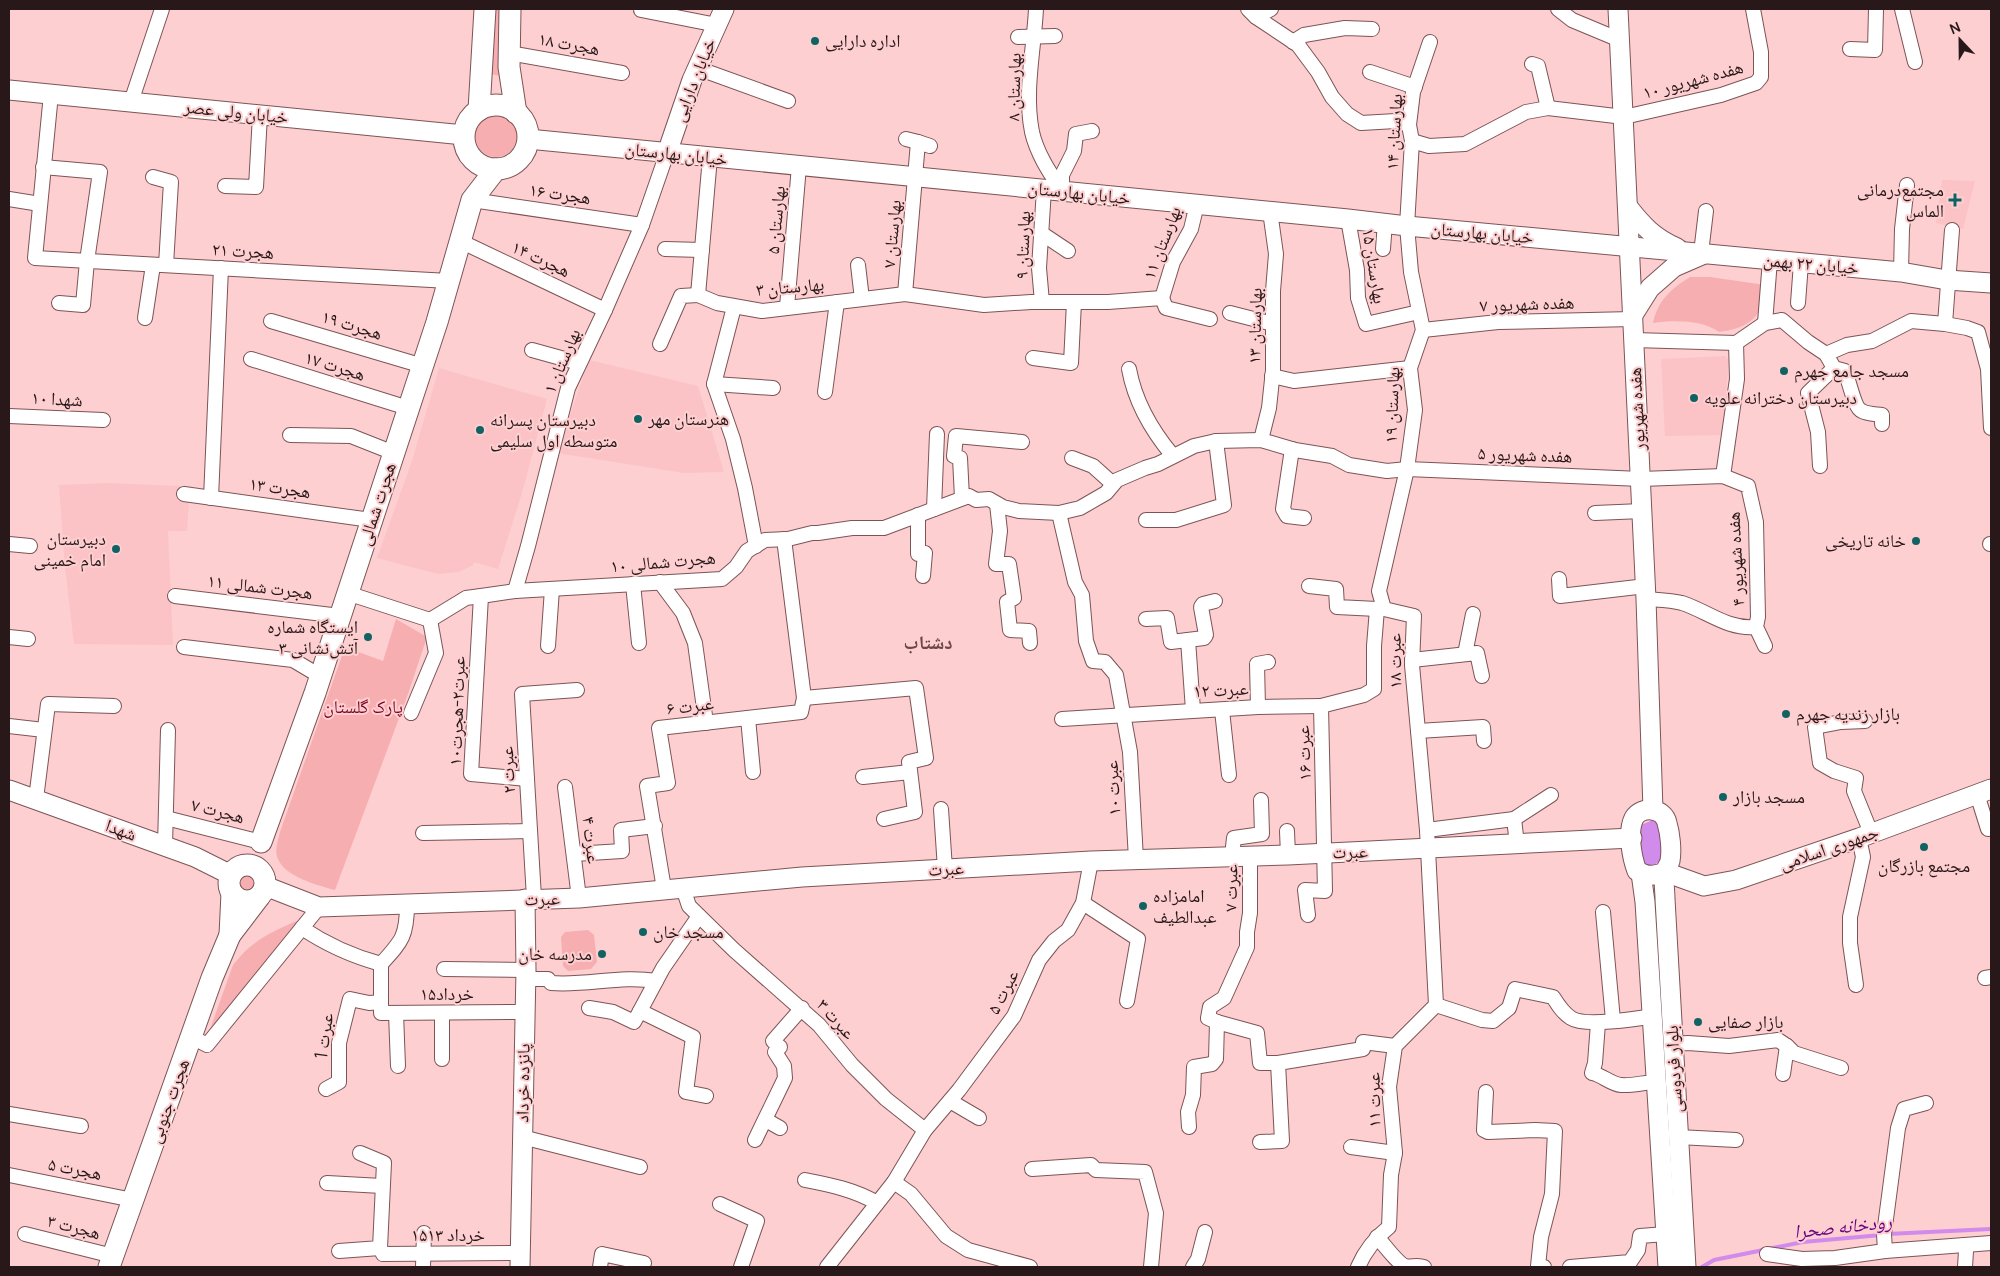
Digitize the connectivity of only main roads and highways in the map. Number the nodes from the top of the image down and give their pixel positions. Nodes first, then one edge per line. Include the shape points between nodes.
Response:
1 (485, 9) edge
2 (510, 9) edge
3 (1618, 9) edge
4 (720, 17) edge
5 (9, 90) edge
6 (479, 110) junction
7 (516, 113) junction
8 (464, 135) junction
9 (528, 139) junction
10 (667, 153) junction
11 (472, 158) junction
12 (496, 169) junction
13 (472, 200) junction
14 (1628, 207) junction
15 (1630, 246) junction
16 (1696, 253) junction
17 (1991, 283) edge
18 (1633, 317) junction
19 (9, 790) edge
20 (1984, 792) edge
21 (1653, 810) junction
22 (1632, 838) junction
23 (261, 842) junction
24 (1665, 872) junction
25 (1641, 873) junction
26 (233, 879) junction
27 (263, 887) junction
28 (529, 899) junction
29 (230, 935) junction
30 (520, 1260) edge
31 (111, 1262) edge
32 (1668, 1267) edge
33 (1686, 1267) edge

1 - 6 main road
2 - 7 main road via 509,67
3 - 14 main road, هفده شهریور
4 - 10 main road, خیابان دارایی via 697,68
5 - 8 main road, خیابان ولی عصر
6 - 7 main road via 498,105
6 - 8 main road via 466,125
7 - 9 main road via 523,120
8 - 11 main road via 464,143
9 - 10 main road, خیابان بهارستان
9 - 12 main road via 526,149 514,164
10 - 15 main road, خیابان بهارستان
11 - 12 main road via 482,166
11 - 13 main road
12 - 13 main road, هجرت شمالی
13 - 23 main road, هجرت شمالی via 394,453
14 - 15 main road, هفده شهریور
14 - 16 main road via 1662,242
15 - 16 main road, خیابان ۲۲ بهمن
15 - 18 main road, هفده شهریور
16 - 17 main road, خیابان ۲۲ بهمن
16 - 18 main road via 1674,266 1650,288
18 - 21 main road, هفده شهریور
19 - 26 main road, شهدا via 195,857
20 - 24 main road, جمهوری اسلامی via 1736,880 1704,886
21 - 22 main road, بلوار فردوسی via 1638,813 1632,824
21 - 24 main road, بلوار فردوسی via 1662,813 1667,821 1670,861
22 - 25 main road, بلوار فردوسی via 1634,862
22 - 28 main road, عبرت via 945,869 802,877 579,898
23 - 26 main road
23 - 27 main road
24 - 25 main road via 1655,876
24 - 33 main road, بلوار فردوسی
25 - 32 main road, بلوار فردوسی
26 - 27 main road via 246,866 252,866 260,872
26 - 27 main road via 236,898 248,902
26 - 29 main road
27 - 28 main road, عبرت via 319,907
27 - 29 main road
28 - 30 main road, پانزده خرداد
29 - 31 main road, هجرت جنوبی

